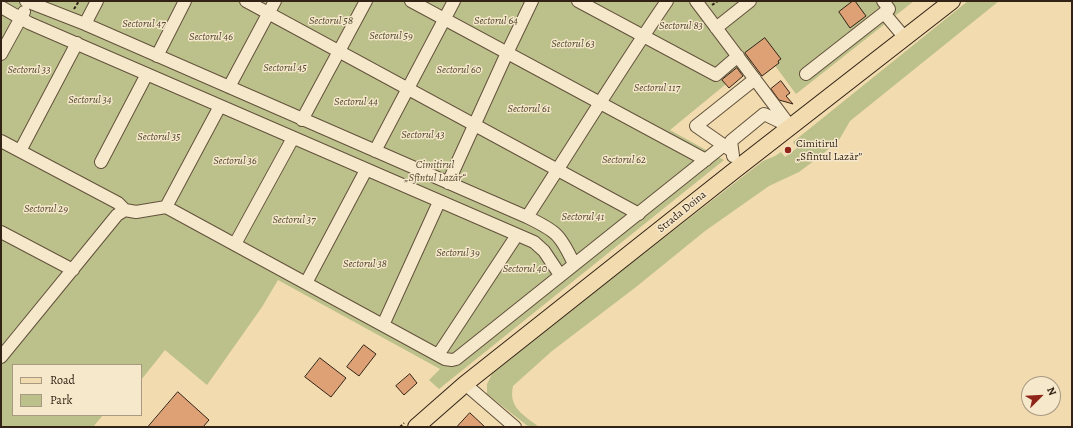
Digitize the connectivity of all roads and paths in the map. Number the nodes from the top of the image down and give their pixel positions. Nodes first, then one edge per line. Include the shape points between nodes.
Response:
1 (97, 1) edge
2 (185, 1) edge
3 (246, 1) edge
4 (275, 1) edge
5 (366, 1) edge
6 (411, 1) edge
7 (454, 1) edge
8 (532, 1) edge
9 (578, 1) edge
10 (667, 1) edge
11 (696, 1) edge
12 (750, 1) edge
13 (952, 1) edge
14 (29, 2) edge
15 (888, 6) edge
16 (3, 7) edge
17 (268, 13) junction
18 (21, 18) junction
19 (444, 19) junction
20 (85, 24) junction
21 (716, 28) junction
22 (643, 36) junction
23 (904, 38) junction
24 (76, 43) junction
25 (339, 52) junction
26 (507, 53) junction
27 (1, 54) edge
28 (157, 56) junction
29 (738, 56) junction
30 (147, 74) junction
31 (806, 74) dead end
32 (755, 79) junction
33 (229, 87) junction
34 (408, 89) junction
35 (600, 104) junction
36 (220, 106) junction
37 (302, 120) junction
38 (475, 125) junction
39 (790, 126) junction
40 (293, 138) junction
41 (1, 141) edge
42 (728, 148) junction
43 (20, 151) junction
44 (375, 151) junction
45 (706, 160) junction
46 (101, 162) dead end
47 (366, 170) junction
48 (558, 170) junction
49 (735, 170) junction
50 (448, 183) junction
51 (439, 202) junction
52 (166, 207) junction
53 (125, 210) junction
54 (639, 214) junction
55 (527, 217) junction
56 (1, 232) edge
57 (517, 235) junction
58 (235, 244) junction
59 (574, 264) junction
60 (73, 270) junction
61 (560, 275) junction
62 (306, 283) junction
63 (383, 325) junction
64 (438, 355) junction
65 (1, 357) edge
66 (465, 384) junction
67 (416, 427) edge
68 (515, 427) edge

1 - 20 street
2 - 28 street
3 - 17 street
4 - 17 street
5 - 25 street
6 - 19 street
7 - 19 street
8 - 26 street
9 - 22 street
10 - 22 street
11 - 21 street
12 - 21 street
13 - 23 main road, Strada Doina
14 - 18 street
14 - 20 street
15 - 23 street
15 - 31 street
16 - 18 street
17 - 25 street
17 - 33 street
18 - 24 street
18 - 27 street
19 - 26 street
19 - 34 street
20 - 28 street
21 - 29 street
22 - 29 street via 716,75
22 - 35 street
23 - 39 main road, Strada Doina
24 - 30 street
24 - 43 street
25 - 34 street
25 - 37 street
26 - 35 street
26 - 38 street
28 - 33 street
29 - 32 street
30 - 36 street
30 - 46 street
32 - 39 street
32 - 42 street via 696,126
33 - 37 street
34 - 38 street
34 - 44 street
35 - 45 street
35 - 48 street
36 - 40 street
36 - 52 street
37 - 44 street
38 - 48 street
38 - 50 street
39 - 42 street via 764,114 731,141
39 - 49 main road, Strada Doina
40 - 47 street
40 - 58 street
41 - 43 street
42 - 45 street
42 - 49 street
43 - 53 street via 118,203
44 - 50 street
45 - 54 street
47 - 51 street
47 - 62 street
48 - 54 street
48 - 55 street
49 - 66 main road, Strada Doina
50 - 55 street
51 - 57 street
51 - 63 street
52 - 53 street via 136,212
52 - 58 street
53 - 60 street via 117,215
54 - 59 street
55 - 59 street via 557,234
56 - 60 street
57 - 61 street via 540,246
57 - 64 street
58 - 62 street
59 - 61 street
60 - 65 street
61 - 64 street via 456,359 449,360
62 - 63 street
63 - 64 street
66 - 67 main road, Strada Doina
66 - 68 street

